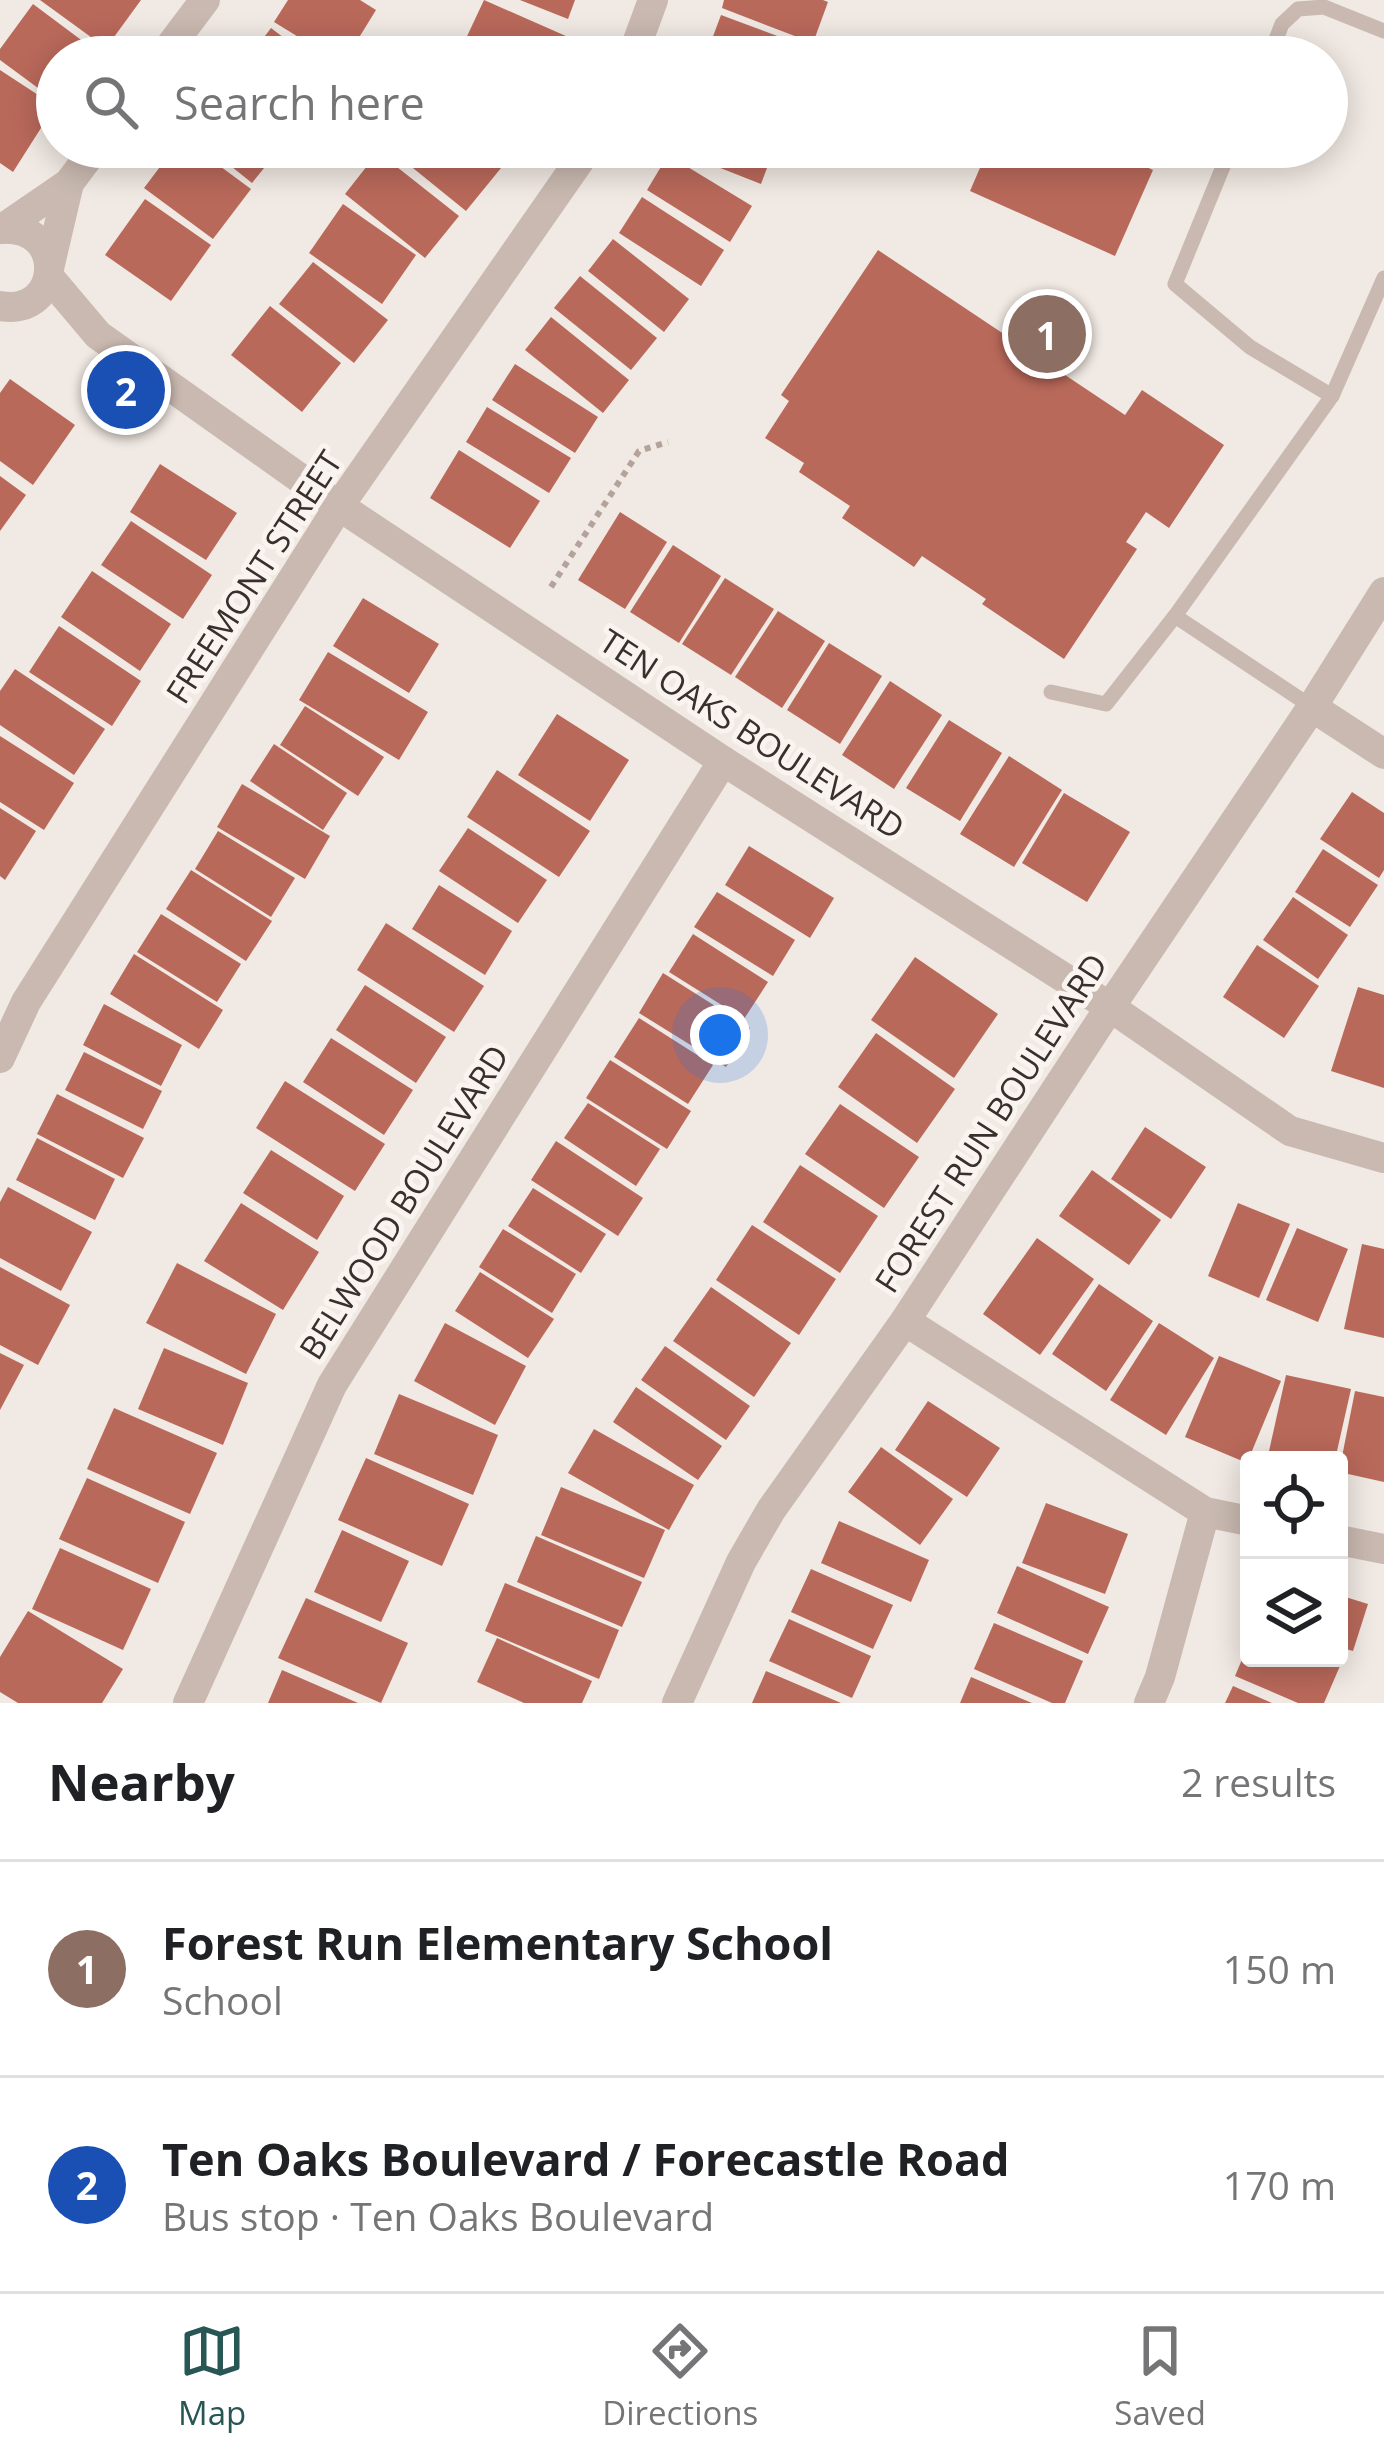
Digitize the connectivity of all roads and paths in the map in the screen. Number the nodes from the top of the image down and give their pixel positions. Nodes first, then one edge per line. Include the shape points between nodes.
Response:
1 (205, 0) edge
2 (653, 0) edge
3 (1384, 31) edge
4 (178, 36) edge
5 (640, 36) edge
6 (1278, 36) edge
7 (80, 168) edge
8 (574, 168) edge
9 (1223, 168) edge
10 (69, 183) junction
11 (1, 229) edge
12 (49, 270) junction
13 (1384, 278) edge
14 (8, 309) edge
15 (98, 335) junction
16 (1332, 396) junction
17 (668, 442) dead end
18 (339, 506) junction
19 (551, 587) dead end
20 (1384, 592) edge
21 (1175, 616) junction
22 (1051, 692) dead end
23 (1312, 707) junction
24 (1384, 754) edge
25 (723, 761) junction
26 (1110, 1007) junction
27 (0, 1058) edge
28 (1384, 1158) edge
29 (905, 1322) junction
30 (1205, 1512) junction
31 (1240, 1519) edge
32 (1348, 1542) edge
33 (1384, 1549) edge
34 (188, 1703) edge
35 (677, 1703) edge
36 (1149, 1703) edge

1 - 4 street
2 - 5 street
3 - 6 lane via 1324,7 1298,8
7 - 10 street
8 - 18 street, FREEMONT STREET
9 - 16 lane via 1175,284 1250,347
10 - 11 street
10 - 12 street
11 - 12 street, TEN OAKS BOULEVARD via 38,240
12 - 14 street via 44,290
12 - 15 street, TEN OAKS BOULEVARD
13 - 16 lane
14 - 15 street, TEN OAKS BOULEVARD
15 - 18 street, TEN OAKS BOULEVARD
16 - 21 lane
17 - 19 path via 639,451
18 - 25 street, TEN OAKS BOULEVARD
18 - 27 street, FREEMONT STREET via 26,1002
20 - 23 street, FOREST RUN BOULEVARD
21 - 22 lane via 1106,704
21 - 23 lane
23 - 24 street
23 - 26 street, FOREST RUN BOULEVARD
25 - 26 street, TEN OAKS BOULEVARD
25 - 34 street, BELWOOD BOULEVARD via 332,1385
26 - 28 street, TEN OAKS BOULEVARD via 1290,1131
26 - 29 street, FOREST RUN BOULEVARD
29 - 30 street
29 - 35 street, FOREST RUN BOULEVARD via 772,1510
30 - 31 street
30 - 36 street
32 - 33 street

